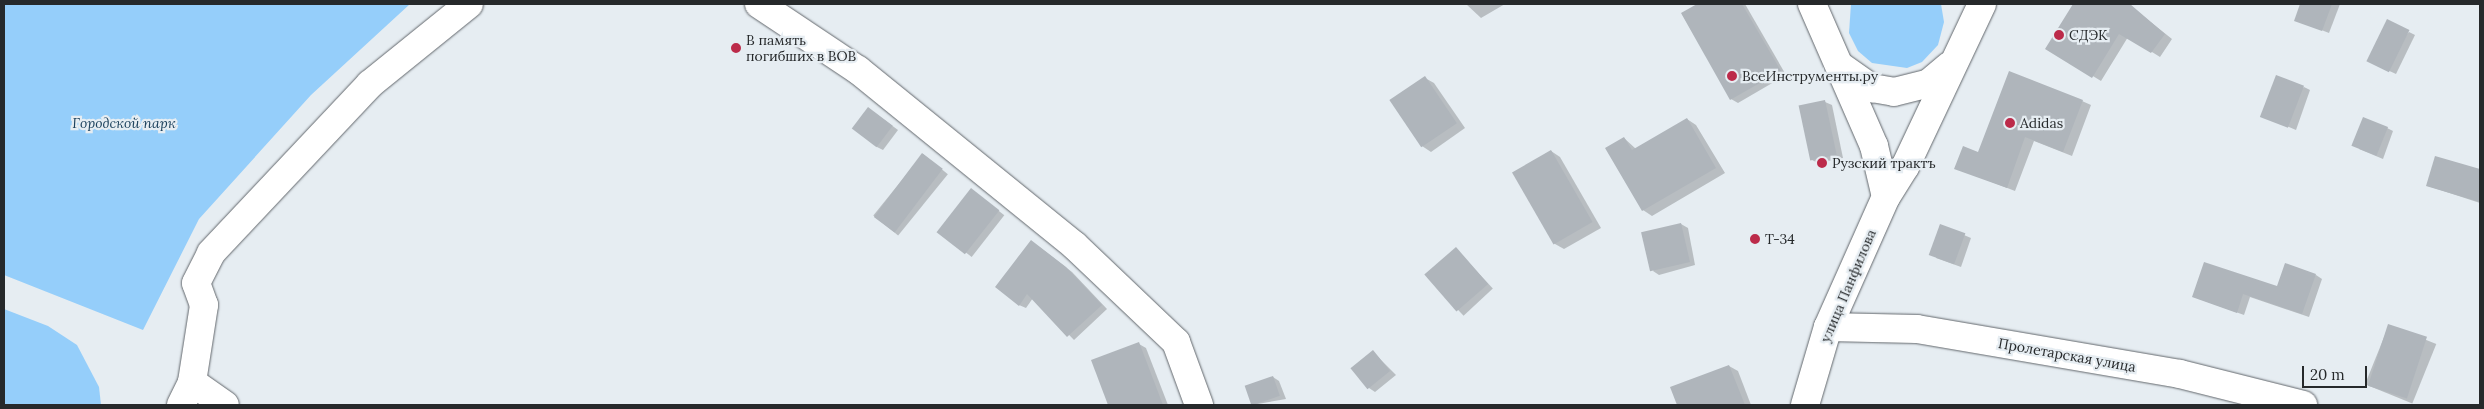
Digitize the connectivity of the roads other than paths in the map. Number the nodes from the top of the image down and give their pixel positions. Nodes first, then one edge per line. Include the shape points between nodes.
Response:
1 (470, 4) edge
2 (759, 4) edge
3 (1961, 4) edge
4 (1982, 4) edge
5 (1821, 9) edge
6 (1962, 42) junction
7 (1840, 65) junction
8 (1949, 66) junction
9 (1886, 197) junction
10 (1828, 327) junction
11 (186, 394) edge
12 (225, 405) edge
13 (1198, 405) edge
14 (1805, 405) edge
15 (2302, 405) edge

1 - 11 street via 370,84 211,253 196,283 204,305
2 - 13 street via 858,70 1074,245 1176,342
3 - 6 street
4 - 6 street, улица Панфилова
5 - 7 street
6 - 8 street, улица Панфилова
7 - 8 street via 1872,88 1894,92 1929,83
7 - 9 street via 1874,146
8 - 9 street, улица Панфилова via 1905,167
9 - 10 street, улица Панфилова
10 - 14 street, улица Панфилова
10 - 15 street, Пролетарская улица via 1917,329 2180,374
11 - 12 street

